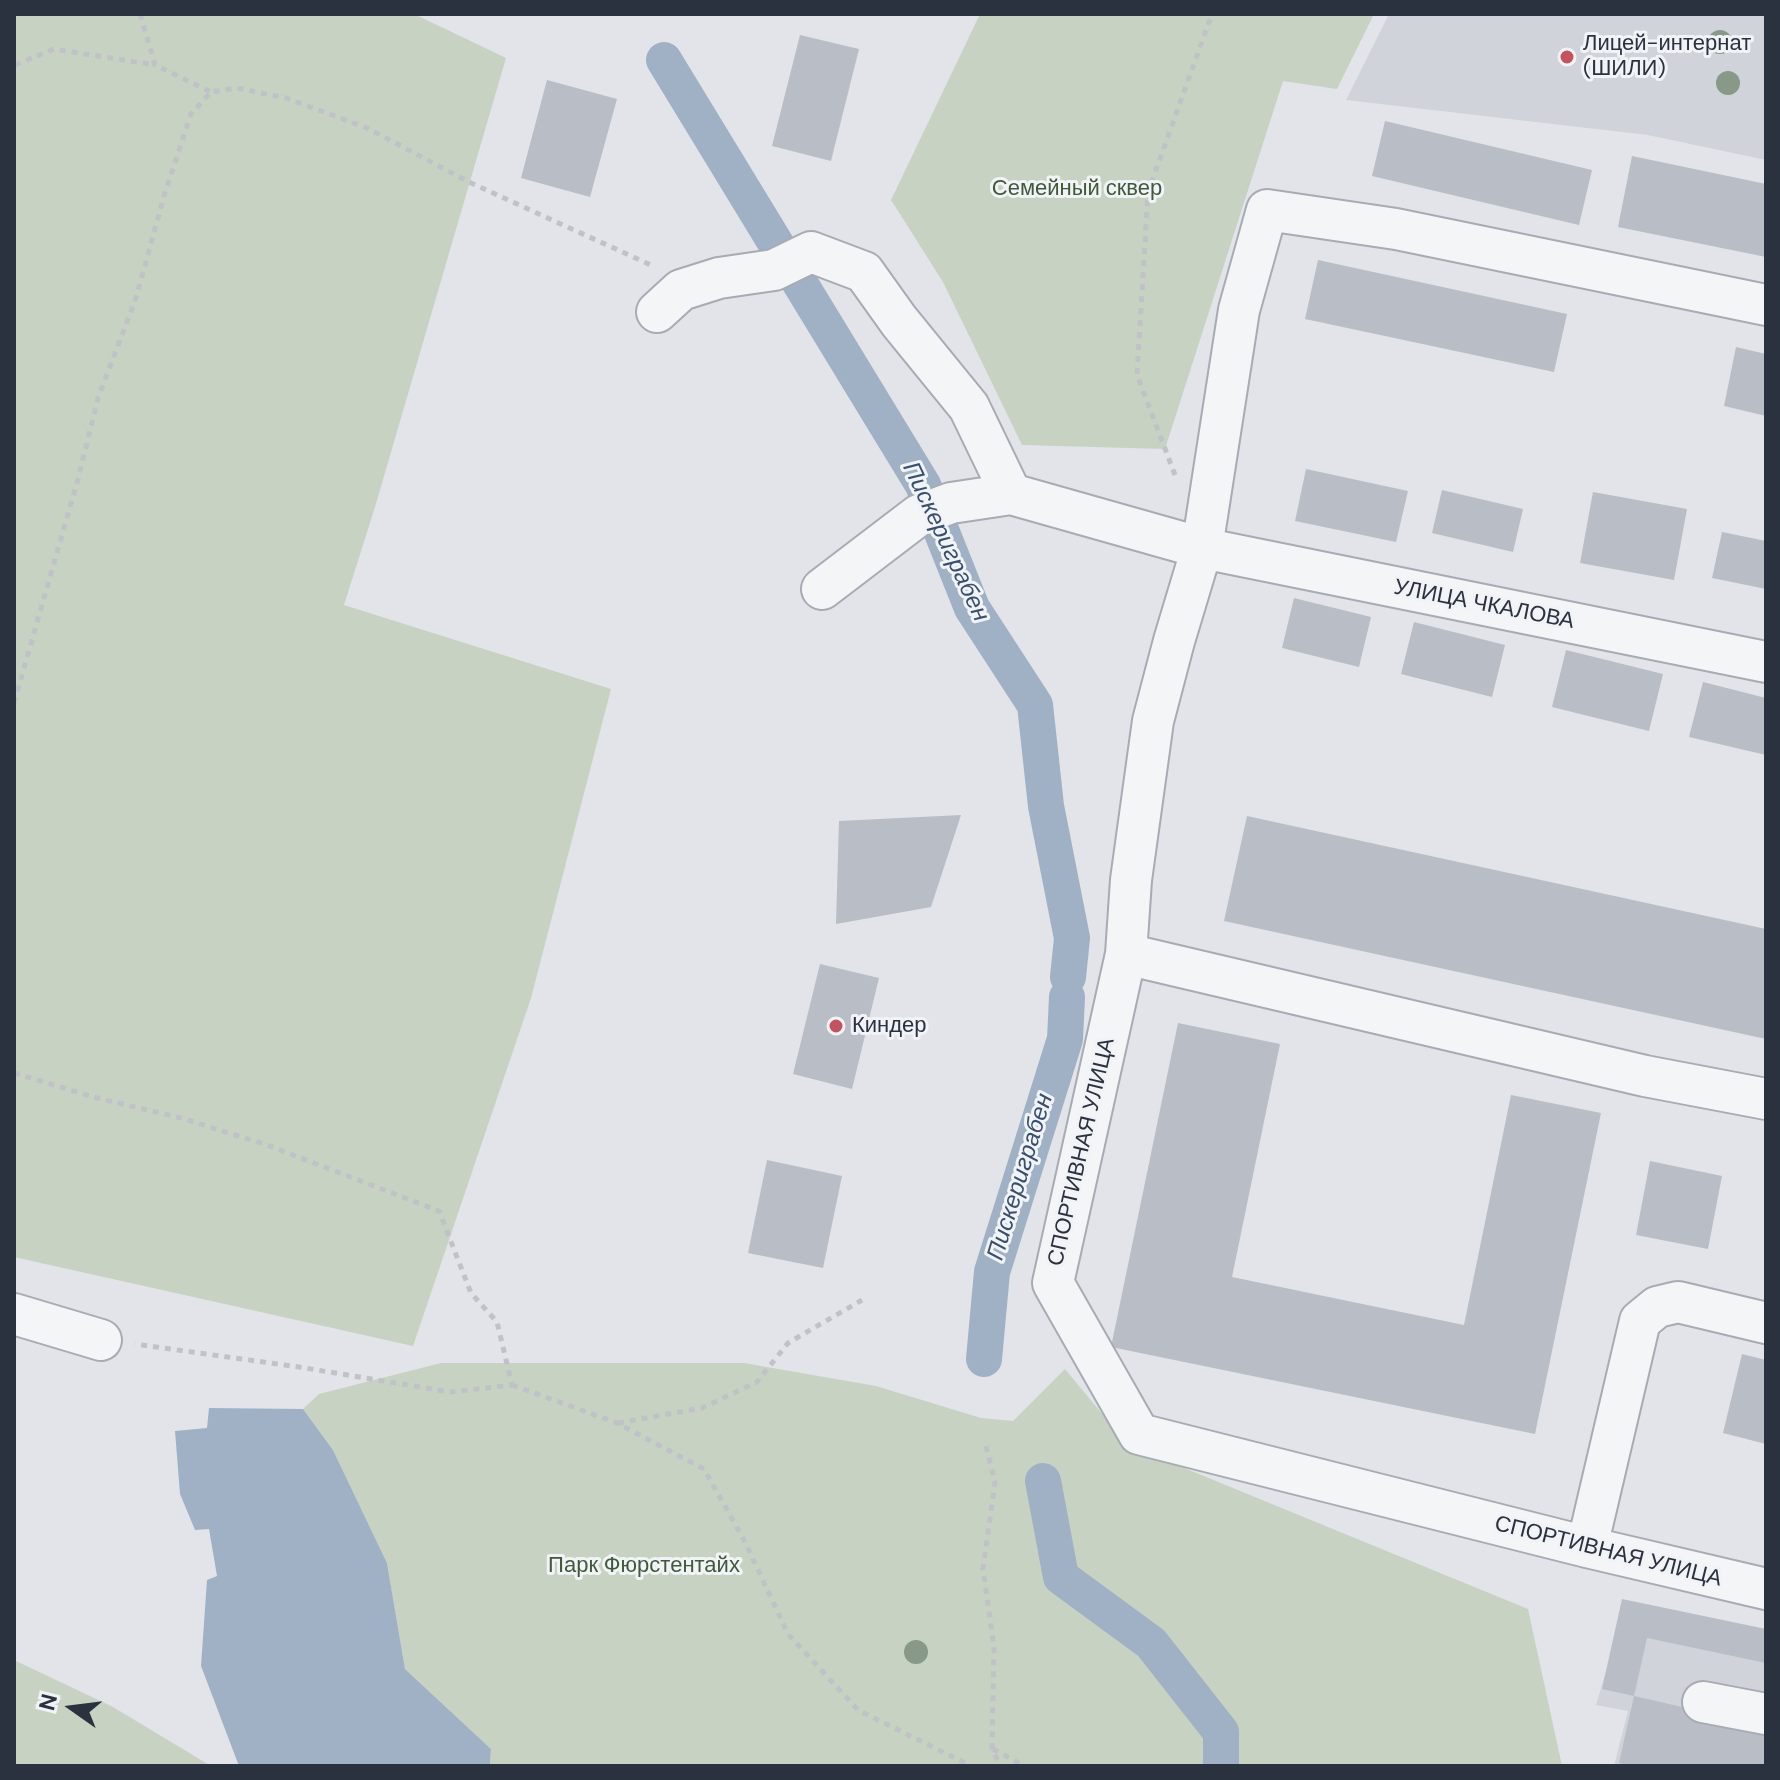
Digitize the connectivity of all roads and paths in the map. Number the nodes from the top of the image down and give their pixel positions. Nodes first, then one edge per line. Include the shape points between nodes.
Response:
1 (140, 14) edge
2 (1212, 14) edge
3 (15, 65) edge
4 (155, 65) junction
5 (211, 92) junction
6 (669, 301) joint
7 (1766, 305) edge
8 (1176, 477) dead end
9 (1011, 494) junction
10 (1202, 548) junction
11 (822, 589) dead end
12 (1766, 662) edge
13 (14, 703) edge
14 (1126, 954) junction
15 (14, 1073) edge
16 (1766, 1099) edge
17 (862, 1300) dead end
18 (14, 1314) edge
19 (1766, 1323) edge
20 (101, 1340) joint
21 (512, 1385) junction
22 (617, 1423) junction
23 (986, 1446) dead end
24 (1587, 1547) junction
25 (1766, 1589) edge
26 (1703, 1702) dead end
27 (1766, 1714) edge
28 (992, 1748) junction
29 (971, 1766) edge
30 (1000, 1766) edge
31 (1024, 1766) edge

1 - 4 path
2 - 8 path via 1148,192 1137,375
3 - 4 path via 54,49
4 - 5 path
5 - 6 path via 237,88 286,98 367,128 471,183 648,262
5 - 13 path via 191,114 136,298 98,398
6 - 9 street via 719,278 774,270 811,252 864,272 969,407
7 - 10 street, СПОРТИВНАЯ УЛИЦА via 1396,229 1267,210 1239,310
9 - 10 street, УЛИЦА ЧКАЛОВА
9 - 11 street via 935,509
10 - 12 street, УЛИЦА ЧКАЛОВА
10 - 14 street, СПОРТИВНАЯ УЛИЦА via 1153,721
14 - 16 street via 1645,1076
14 - 24 street, СПОРТИВНАЯ УЛИЦА via 1053,1283 1139,1434
15 - 21 path via 267,1145 439,1211 471,1293 497,1322
17 - 22 path via 788,1343 757,1382 702,1408
18 - 20 street
19 - 24 street via 1678,1302 1657,1307 1640,1321
20 - 21 path via 450,1392
21 - 22 path
22 - 29 path via 704,1469 788,1634 858,1710
23 - 28 path via 995,1482 983,1569 994,1647
24 - 25 street, СПОРТИВНАЯ УЛИЦА
26 - 27 street
28 - 30 path
28 - 31 path

